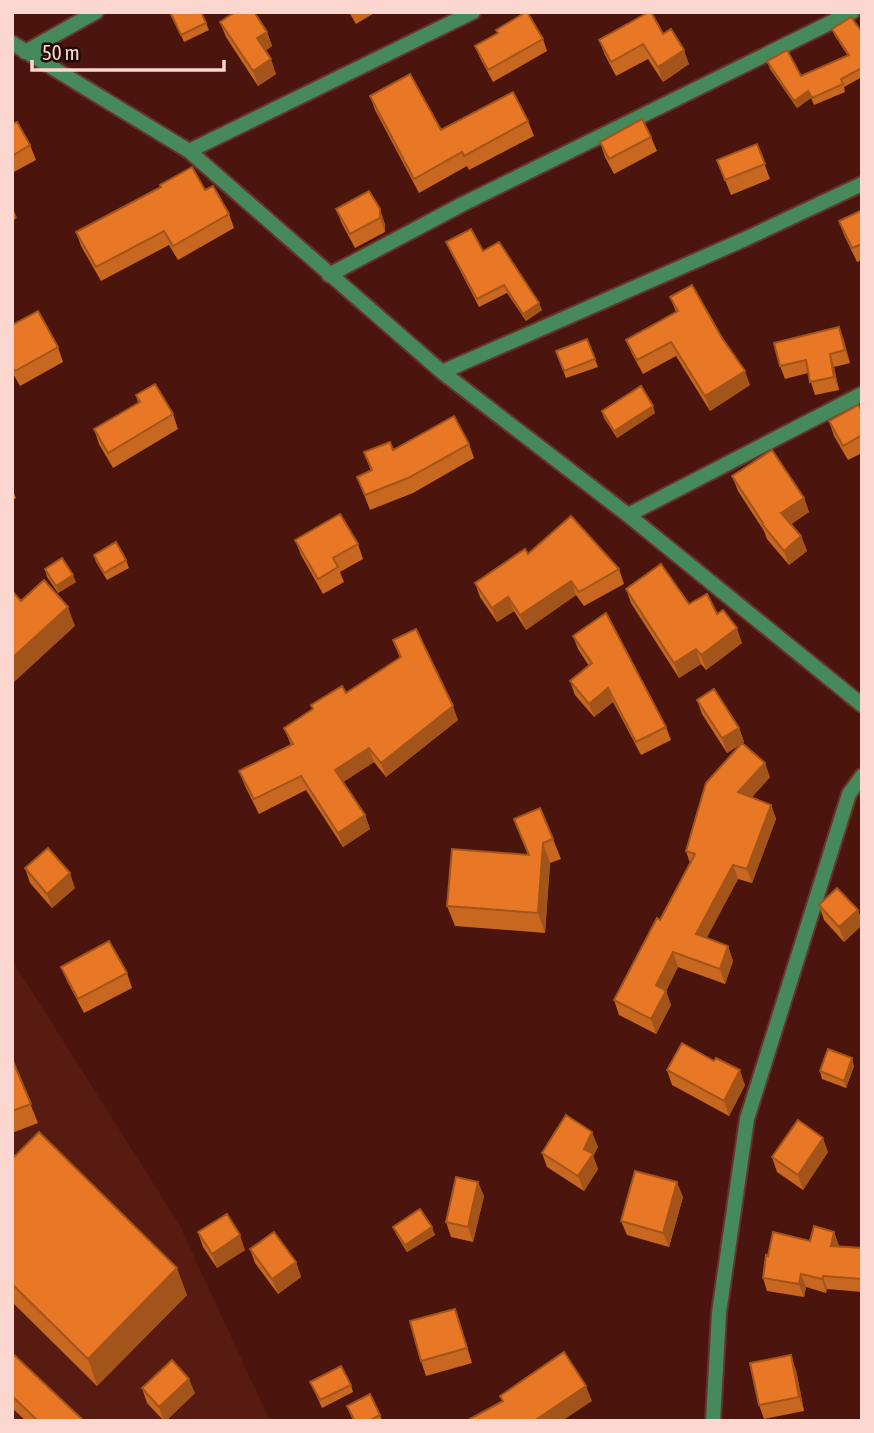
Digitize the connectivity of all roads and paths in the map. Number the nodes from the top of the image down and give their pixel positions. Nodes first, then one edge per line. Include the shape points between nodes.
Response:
1 (96, 12) edge
2 (473, 12) edge
3 (852, 12) edge
4 (12, 43) edge
5 (25, 52) junction
6 (189, 150) junction
7 (862, 184) edge
8 (329, 275) junction
9 (442, 372) junction
10 (862, 394) edge
11 (628, 515) junction
12 (862, 705) edge
13 (862, 776) edge
14 (713, 1421) edge

1 - 5 street
2 - 6 street
3 - 8 street
4 - 5 street
5 - 6 street
6 - 8 street
7 - 9 street
8 - 9 street
9 - 11 street
10 - 11 street
11 - 12 street
13 - 14 street via 849,794 747,1119 719,1313

